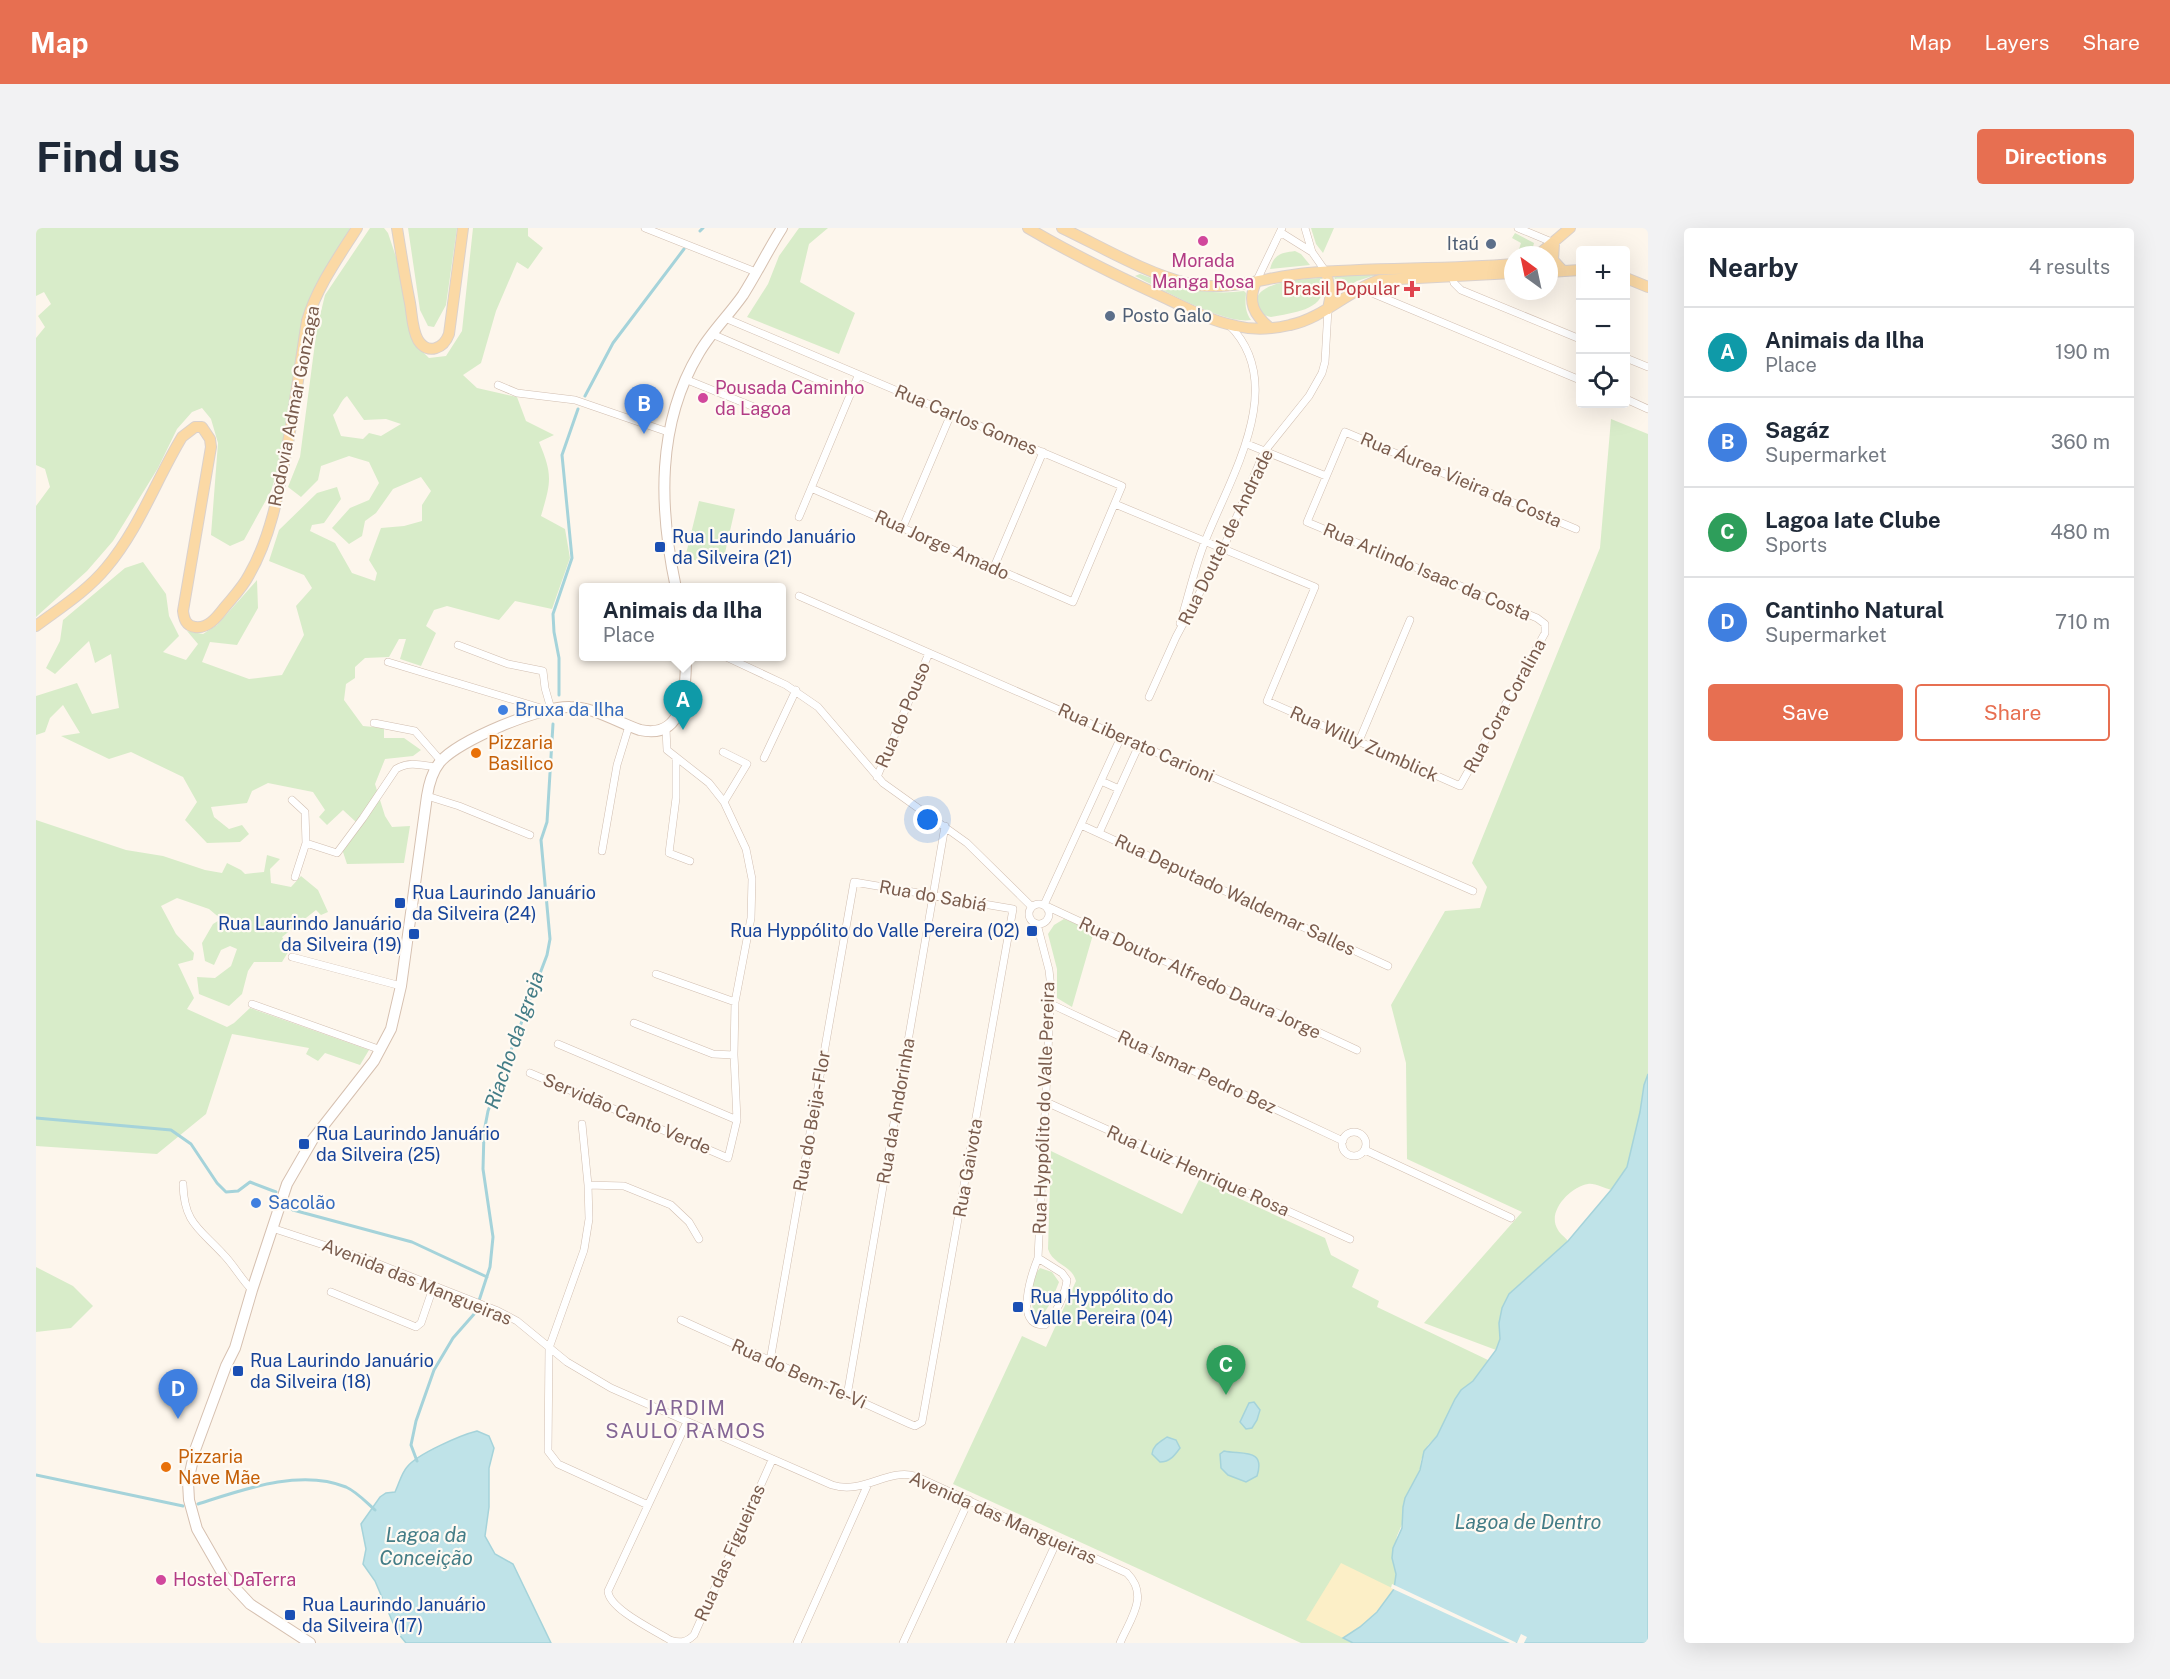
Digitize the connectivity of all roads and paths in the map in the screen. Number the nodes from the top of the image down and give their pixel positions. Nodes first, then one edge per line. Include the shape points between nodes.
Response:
1 (357, 228) edge
2 (397, 228) edge
3 (463, 228) edge
4 (645, 228) edge
5 (782, 228) edge
6 (1028, 228) edge
7 (1062, 228) edge
8 (1305, 228) edge
9 (1518, 228) edge
10 (1570, 228) edge
11 (1281, 230) edge
12 (1554, 243) junction
13 (1094, 244) junction
14 (1550, 246) edge
15 (1312, 252) junction
16 (1076, 256) junction
17 (1504, 264) edge
18 (1576, 270) edge
19 (1558, 271) edge
20 (1563, 271) junction
21 (756, 272) junction
22 (1326, 272) junction
23 (1504, 273) edge
24 (1452, 276) junction
25 (1630, 280) edge
26 (1256, 282) junction
27 (1648, 287) edge
28 (1360, 288) junction
29 (1328, 309) junction
30 (725, 318) junction
31 (1229, 325) junction
32 (1270, 328) junction
33 (712, 334) junction
34 (1576, 337) edge
35 (1630, 360) edge
36 (1648, 367) edge
37 (858, 376) junction
38 (1576, 378) edge
39 (686, 379) junction
40 (498, 386) dead end
41 (851, 394) junction
42 (1630, 401) edge
43 (1648, 409) edge
44 (769, 413) dead end
45 (951, 414) junction
46 (668, 432) junction
47 (1246, 444) junction
48 (1043, 452) junction
49 (1264, 452) junction
50 (1326, 476) junction
51 (811, 488) junction
52 (1115, 504) junction
53 (799, 517) dead end
54 (903, 527) junction
55 (1576, 529) dead end
56 (1205, 541) junction
57 (1223, 549) junction
58 (994, 567) junction
59 (675, 583) edge
60 (799, 596) dead end
61 (1410, 620) dead end
62 (1545, 624) joint
63 (36, 626) edge
64 (1176, 637) junction
65 (458, 645) dead end
66 (929, 653) junction
67 (686, 661) edge
68 (734, 661) edge
69 (388, 662) dead end
70 (796, 690) junction
71 (1149, 697) dead end
72 (549, 709) junction
73 (374, 723) dead end
74 (629, 726) junction
75 (666, 729) junction
76 (1121, 737) junction
77 (1359, 741) junction
78 (1140, 745) junction
79 (723, 752) dead end
80 (676, 759) junction
81 (764, 759) dead end
82 (438, 764) junction
83 (877, 777) junction
84 (1101, 781) junction
85 (1460, 786) joint
86 (1119, 789) junction
87 (427, 796) junction
88 (292, 800) dead end
89 (724, 802) junction
90 (1081, 825) junction
91 (945, 826) junction
92 (1099, 833) junction
93 (530, 835) dead end
94 (306, 843) junction
95 (602, 850) dead end
96 (690, 861) dead end
97 (295, 877) dead end
98 (854, 882) joint
99 (1473, 891) dead end
100 (933, 896) junction
101 (1044, 905) junction
102 (1031, 906) junction
103 (1013, 909) joint
104 (1037, 924) junction
105 (292, 957) dead end
106 (1388, 966) dead end
107 (656, 974) dead end
108 (401, 986) junction
109 (735, 1002) junction
110 (252, 1004) dead end
111 (1051, 1004) junction
112 (634, 1023) dead end
113 (558, 1044) dead end
114 (381, 1050) junction
115 (1357, 1050) dead end
116 (734, 1055) junction
117 (530, 1073) dead end
118 (1046, 1102) junction
119 (737, 1120) junction
120 (582, 1124) dead end
121 (1343, 1141) junction
122 (1365, 1150) junction
123 (183, 1184) dead end
124 (588, 1185) junction
125 (1510, 1218) dead end
126 (272, 1228) junction
127 (699, 1239) dead end
128 (1350, 1239) dead end
129 (1038, 1258) junction
130 (434, 1286) junction
131 (252, 1290) junction
132 (331, 1292) dead end
133 (681, 1320) dead end
134 (549, 1348) junction
135 (770, 1361) junction
136 (847, 1396) junction
137 (687, 1422) junction
138 (919, 1425) joint
139 (772, 1460) junction
140 (868, 1484) junction
141 (969, 1500) junction
142 (648, 1505) junction
143 (1057, 1541) junction
144 (684, 1642) edge
145 (310, 1643) edge
146 (797, 1643) edge
147 (903, 1643) edge
148 (1010, 1643) edge
149 (1120, 1643) edge

1 - 63 main road, Rodovia Admar Gonzaga via 312,303 273,513 243,586 206,626 189,626 184,619 211,447 207,432 195,427 182,437 112,561 84,590
2 - 3 main road via 414,330 429,349 443,346 449,334
4 - 21 street
5 - 21 main road
6 - 16 main road
7 - 13 main road
8 - 15 street
9 - 12 street
10 - 12 main road
11 - 15 street
11 - 26 street
12 - 14 main road
12 - 20 main road via 1553,260
13 - 16 main road
13 - 26 main road via 1186,283 1223,287
15 - 22 street
16 - 31 main road
17 - 22 main road
18 - 20 main road
19 - 20 main road
21 - 30 main road
22 - 26 main road
22 - 29 main road via 1331,294
23 - 24 main road
24 - 28 main road via 1389,279
24 - 34 street via 1461,290
25 - 27 main road
26 - 32 main road via 1253,309
28 - 29 main road
28 - 38 street
29 - 32 main road via 1303,321
29 - 49 street, Rua Doutel de Andrade via 1322,373 1309,396
30 - 33 main road
30 - 37 street, Rua Carlos Gomes
31 - 32 main road
31 - 47 street, Rua Doutel de Andrade via 1241,337 1253,361 1254,395
33 - 39 main road
33 - 41 street
35 - 36 street
37 - 41 street
37 - 45 street, Rua Carlos Gomes
39 - 44 street
39 - 46 main road
40 - 46 street via 517,393 575,400
41 - 51 street
42 - 43 street
45 - 48 street, Rua Carlos Gomes
45 - 54 street
46 - 59 main road via 664,503
47 - 49 street
47 - 56 street, Rua Doutel de Andrade
48 - 52 street, Rua Carlos Gomes via 1122,486
48 - 58 street
49 - 50 street
49 - 57 street, Rua Doutel de Andrade
50 - 55 street, Rua Áurea Vieira da Costa via 1345,432
50 - 62 street, Rua Arlindo Isaac da Costa via 1307,522
51 - 53 street
51 - 54 street, Rua Jorge Amado
52 - 56 street
52 - 58 street, Rua Jorge Amado via 1074,602
54 - 58 street, Rua Jorge Amado
56 - 57 street
56 - 64 street, Rua Doutel de Andrade
57 - 64 street, Rua Doutel de Andrade
57 - 77 street, Rua Willy Zumblick via 1315,587 1267,701
60 - 66 street, Rua Liberato Carioni
61 - 77 street
62 - 85 street, Rua Cora Coralina via 1545,633
64 - 71 street, Rua Doutel de Andrade
65 - 72 street via 508,664 543,670
66 - 76 street, Rua Liberato Carioni
66 - 83 street, Rua do Pouso
67 - 75 main road via 681,704
68 - 70 street
69 - 72 street
70 - 81 street
70 - 83 street via 818,706
72 - 74 main road via 579,707
72 - 82 main road via 460,746
73 - 82 street via 415,732
74 - 75 main road via 648,732
74 - 95 street via 619,757
75 - 80 street via 667,750
76 - 78 street, Rua Liberato Carioni
76 - 84 street
77 - 85 street, Rua Willy Zumblick
78 - 86 street
78 - 99 street, Rua Liberato Carioni
79 - 89 street via 747,764
80 - 89 street, Servidão Canto Verde via 709,783
80 - 96 street via 669,853
82 - 87 main road
82 - 94 street via 413,763 396,769 337,853
83 - 91 street
84 - 86 street
84 - 90 street
86 - 92 street
87 - 93 street
87 - 108 main road
88 - 94 street via 305,812
89 - 109 street, Servidão Canto Verde via 746,849 752,879 751,918
90 - 92 street, Rua Deputado Waldemar Salles
90 - 101 street
91 - 100 street, Rua da Andorinha
91 - 102 street
92 - 106 street, Rua Deputado Waldemar Salles
94 - 97 street
98 - 100 street, Rua do Sabiá
98 - 135 street, Rua do Beija-Flor
100 - 103 street, Rua do Sabiá
100 - 136 street, Rua da Andorinha
101 - 102 street
101 - 104 street via 1049,917
101 - 115 street, Rua Doutor Alfredo Daura Jorge
102 - 104 street via 1029,919
103 - 138 street, Rua Gaivota via 924,1418
104 - 111 street, Rua Hyppólito do Valle Pereira via 1049,970
105 - 108 street
107 - 109 street
108 - 114 main road via 391,1029
109 - 116 street, Servidão Canto Verde
110 - 114 street
111 - 118 street, Rua Hyppólito do Valle Pereira
111 - 121 street, Rua Ismar Pedro Bez
112 - 116 street via 713,1054
113 - 119 street
114 - 126 main road via 304,1152 287,1184
116 - 119 street, Servidão Canto Verde
117 - 119 street, Servidão Canto Verde via 728,1158
118 - 128 street, Rua Luiz Henrique Rosa
118 - 129 street, Rua Hyppólito do Valle Pereira
120 - 124 street
121 - 122 street via 1345,1152 1351,1156 1359,1156
121 - 122 street via 1347,1135 1358,1133 1365,1140
122 - 125 street
123 - 131 street via 184,1201 194,1224
124 - 127 street via 624,1186 671,1205 690,1222
124 - 134 street via 586,1242
126 - 130 street, Avenida das Mangueiras
126 - 131 main road
129 - 129 street, Rua Hyppólito do Valle Pereira via 1029,1284 1028,1308 1032,1320 1040,1325 1053,1316 1067,1280
130 - 132 street via 422,1323 416,1326
130 - 134 street, Avenida das Mangueiras via 517,1321
131 - 145 main road via 235,1348 195,1450 188,1482 189,1500 201,1536 232,1586 250,1604
133 - 135 street, Rua do Bem-Te-Vi
134 - 137 street, Avenida das Mangueiras via 611,1388
134 - 142 street via 550,1456 558,1464
135 - 136 street, Rua do Bem-Te-Vi
136 - 138 street, Rua do Bem-Te-Vi
137 - 139 street, Avenida das Mangueiras
137 - 142 street
139 - 140 street, Avenida das Mangueiras via 840,1488
139 - 144 street, Rua das Figueiras via 693,1635
140 - 141 street, Avenida das Mangueiras via 910,1474
140 - 146 street
141 - 143 street, Avenida das Mangueiras
141 - 147 street
142 - 144 street via 608,1597 617,1607 670,1640
143 - 148 street
143 - 149 street, Avenida das Mangueiras via 1127,1573 1134,1580 1139,1596

